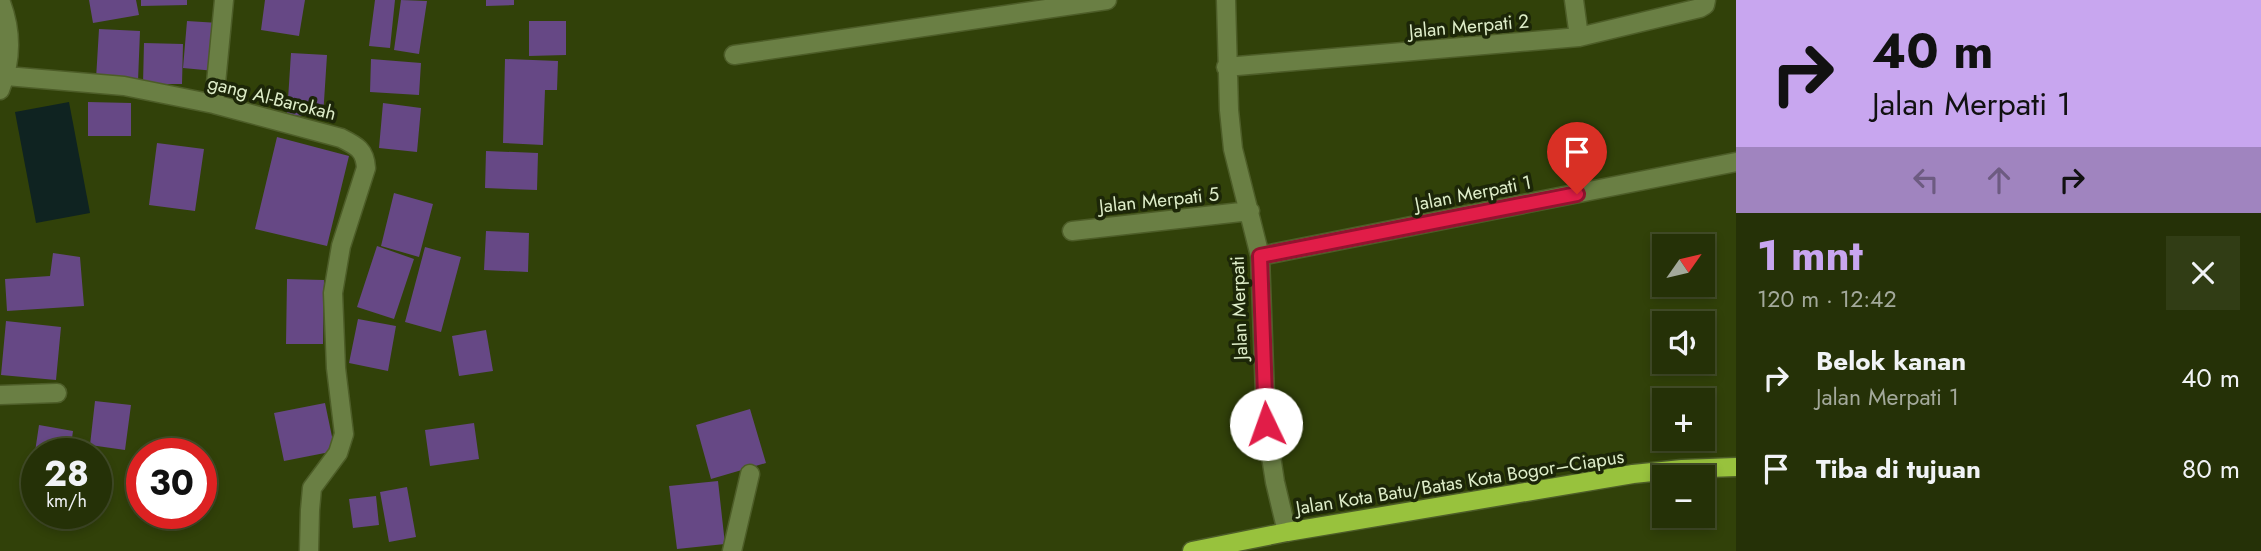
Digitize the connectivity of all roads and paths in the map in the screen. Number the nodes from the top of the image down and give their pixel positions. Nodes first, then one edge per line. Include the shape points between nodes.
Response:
1 (0, 0) edge
2 (224, 0) edge
3 (1107, 0) edge
4 (1226, 0) edge
5 (1574, 0) edge
6 (1706, 0) edge
7 (1579, 37) junction
8 (734, 55) dead end
9 (1226, 68) junction
10 (3, 83) edge
11 (215, 104) junction
12 (1736, 162) edge
13 (1250, 211) junction
14 (1072, 230) dead end
15 (1260, 256) junction
16 (57, 393) dead end
17 (0, 395) edge
18 (1736, 467) edge
19 (750, 474) dead end
20 (1287, 532) junction
21 (309, 551) edge
22 (732, 551) edge
23 (1192, 551) edge

1 - 10 street via 10,45
2 - 11 street
3 - 8 street
4 - 9 street, Jalan Merpati
5 - 7 street
6 - 7 street, Jalan Merpati 2 via 1700,8
7 - 9 street, Jalan Merpati 2
9 - 13 street, Jalan Merpati via 1233,149
10 - 11 street, gang Al-Barokah via 124,86
11 - 21 street, gang Al-Barokah via 341,138 366,157 333,293 344,434 338,453 312,488
12 - 15 street, Jalan Merpati 1
13 - 14 street, Jalan Merpati 5
13 - 15 street, Jalan Merpati
15 - 20 street, Jalan Merpati via 1266,424
16 - 17 street
18 - 20 main road, Jalan Kota Batu/Batas Kota Bogor–Ciapus via 1633,474
19 - 22 street
20 - 23 main road, Jalan Kota Batu/Batas Kota Bogor–Ciapus

